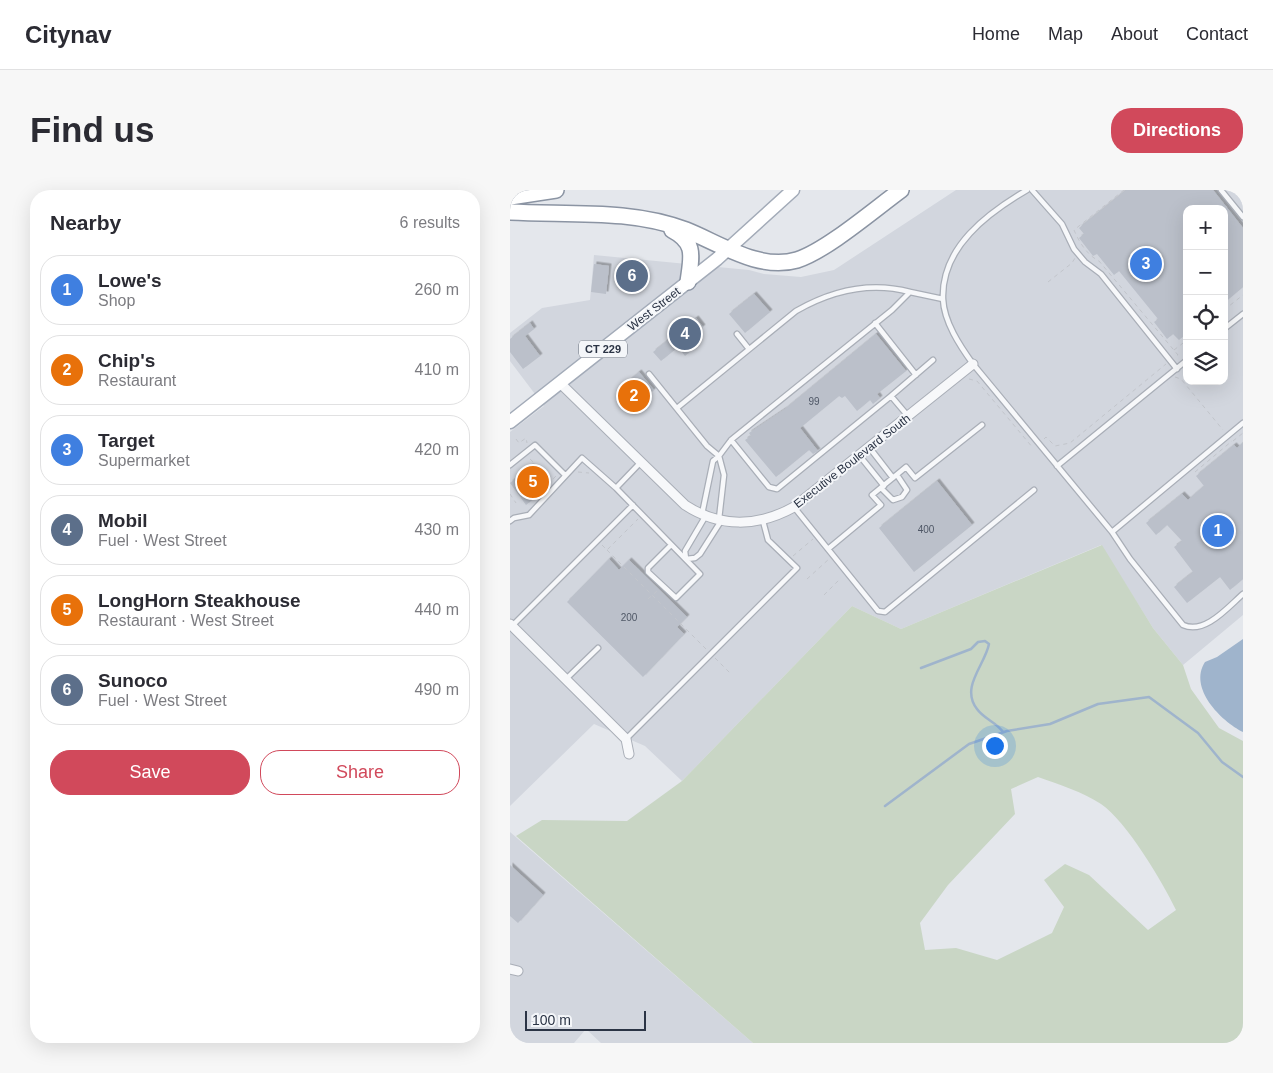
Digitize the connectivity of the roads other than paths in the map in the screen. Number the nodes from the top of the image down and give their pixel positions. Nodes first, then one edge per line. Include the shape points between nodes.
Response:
1 (556, 190) edge
2 (793, 190) edge
3 (901, 190) edge
4 (1027, 190) edge
5 (1032, 190) edge
6 (1221, 190) edge
7 (510, 197) edge
8 (510, 212) edge
9 (1243, 218) edge
10 (651, 220) junction
11 (729, 249) junction
12 (688, 282) junction
13 (910, 292) junction
14 (943, 299) junction
15 (1243, 314) edge
16 (875, 323) junction
17 (1228, 327) edge
18 (737, 334) dead end
19 (749, 349) junction
20 (933, 360) dead end
21 (973, 364) junction
22 (1183, 364) edge
23 (1177, 369) junction
24 (649, 374) dead end
25 (916, 375) junction
26 (560, 383) junction
27 (891, 396) junction
28 (677, 408) junction
29 (908, 416) junction
30 (510, 422) edge
31 (1243, 423) edge
32 (982, 425) dead end
33 (731, 440) junction
34 (869, 447) junction
35 (860, 455) junction
36 (719, 456) junction
37 (640, 463) junction
38 (510, 465) edge
39 (1057, 466) junction
40 (565, 475) junction
41 (895, 476) junction
42 (882, 487) junction
43 (616, 488) junction
44 (1034, 490) dead end
45 (633, 506) junction
46 (794, 507) junction
47 (703, 516) junction
48 (511, 518) edge
49 (719, 520) junction
50 (763, 521) junction
51 (1112, 532) junction
52 (671, 545) junction
53 (828, 549) junction
54 (686, 559) junction
55 (1243, 594) edge
56 (511, 626) edge
57 (598, 648) dead end
58 (566, 679) junction
59 (626, 739) junction
60 (630, 754) dead end

1 - 7 highway
2 - 11 main road, West Street / CT 229
3 - 11 highway via 814,253 797,260 763,261
4 - 14 lane via 962,240 947,271
5 - 23 lane via 1062,224 1078,255 1101,274
6 - 9 lane
8 - 10 highway
10 - 11 highway via 686,230
10 - 12 highway via 679,233 690,246
11 - 12 main road, West Street / CT 229
12 - 26 main road, West Street / CT 229
13 - 14 lane
13 - 16 lane
13 - 19 lane via 866,287 816,300 796,311
14 - 21 lane via 946,315
15 - 17 lane
16 - 25 lane
16 - 33 lane
18 - 19 lane
19 - 28 lane
20 - 25 lane
21 - 29 street, Executive Boulevard South
21 - 39 lane
22 - 23 lane
23 - 39 lane
24 - 28 lane
25 - 27 lane
26 - 30 main road, West Street / CT 229
26 - 37 street, Executive Boulevard South
27 - 29 lane
27 - 33 lane via 777,488 769,487
28 - 36 lane
29 - 34 street, Executive Boulevard South
31 - 51 lane
32 - 41 lane via 915,478 906,467
33 - 36 lane
34 - 35 street, Executive Boulevard South
34 - 41 lane
35 - 42 lane
35 - 46 street, Executive Boulevard South
36 - 47 lane via 713,461
36 - 49 lane via 724,475
37 - 43 lane
37 - 47 street, Executive Boulevard South via 685,505
38 - 40 lane via 535,445
39 - 51 lane
40 - 43 lane via 582,458
40 - 48 lane via 529,515
41 - 42 lane
41 - 42 lane via 907,490 902,498 893,500
42 - 53 lane via 872,495 881,506
43 - 45 lane
44 - 53 lane via 885,612 878,611
45 - 52 lane
45 - 56 lane
46 - 50 street, Executive Boulevard South
46 - 53 lane
47 - 49 street, Executive Boulevard South
47 - 54 lane via 685,551
49 - 50 street, Executive Boulevard South via 740,523
49 - 54 lane via 700,554
50 - 59 lane via 768,540 797,568
51 - 55 lane via 1130,559 1188,627 1210,622
52 - 54 lane
52 - 54 lane via 648,568 648,572 676,598 700,574
56 - 58 street
57 - 58 lane
58 - 59 street
59 - 60 street

